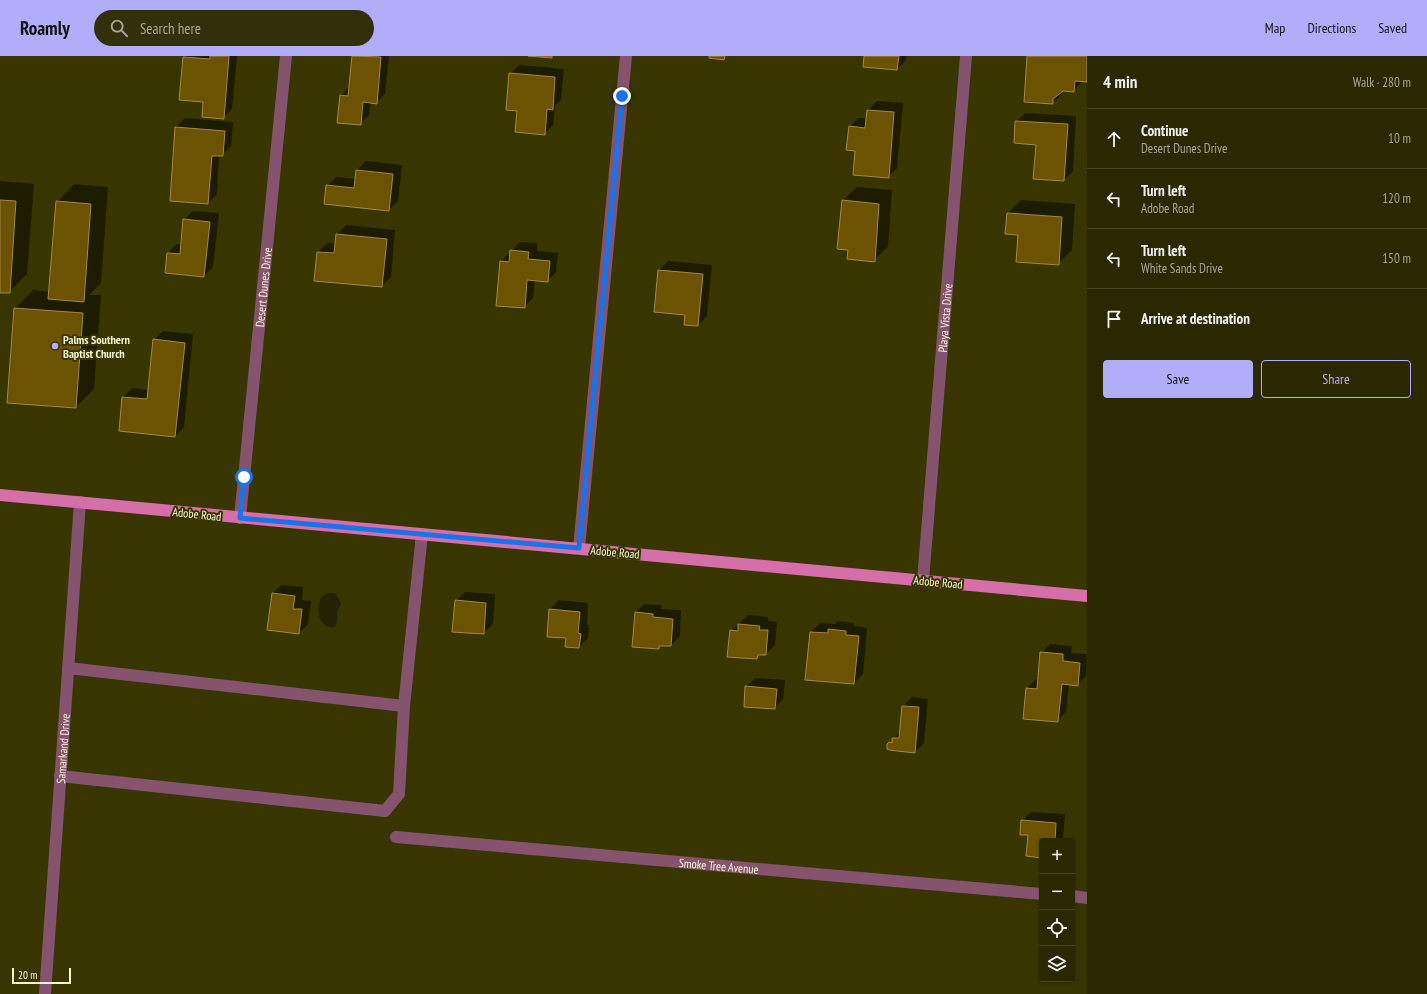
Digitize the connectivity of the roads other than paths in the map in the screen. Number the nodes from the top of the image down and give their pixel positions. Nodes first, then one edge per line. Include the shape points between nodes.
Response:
1 (286, 56) edge
2 (626, 56) edge
3 (966, 56) edge
4 (0, 495) edge
5 (80, 502) junction
6 (240, 518) junction
7 (422, 534) junction
8 (579, 548) junction
9 (923, 580) junction
10 (1087, 596) edge
11 (68, 668) junction
12 (404, 706) junction
13 (60, 776) junction
14 (396, 838) dead end
15 (1039, 894) edge
16 (1075, 896) edge
17 (1087, 898) edge
18 (45, 994) edge

1 - 6 street, Desert Dunes Drive
2 - 8 street
3 - 9 street, Playa Vista Drive
4 - 5 main road, Adobe Road
5 - 6 main road, Adobe Road
5 - 11 street, Samarkand Drive
6 - 7 main road, Adobe Road
7 - 8 main road, Adobe Road
7 - 12 street
8 - 9 main road, Adobe Road
9 - 10 main road, Adobe Road
11 - 12 street
11 - 13 street, Samarkand Drive
12 - 13 street via 399,794 385,811
13 - 18 street, Samarkand Drive
14 - 15 street, Smoke Tree Avenue
16 - 17 street

